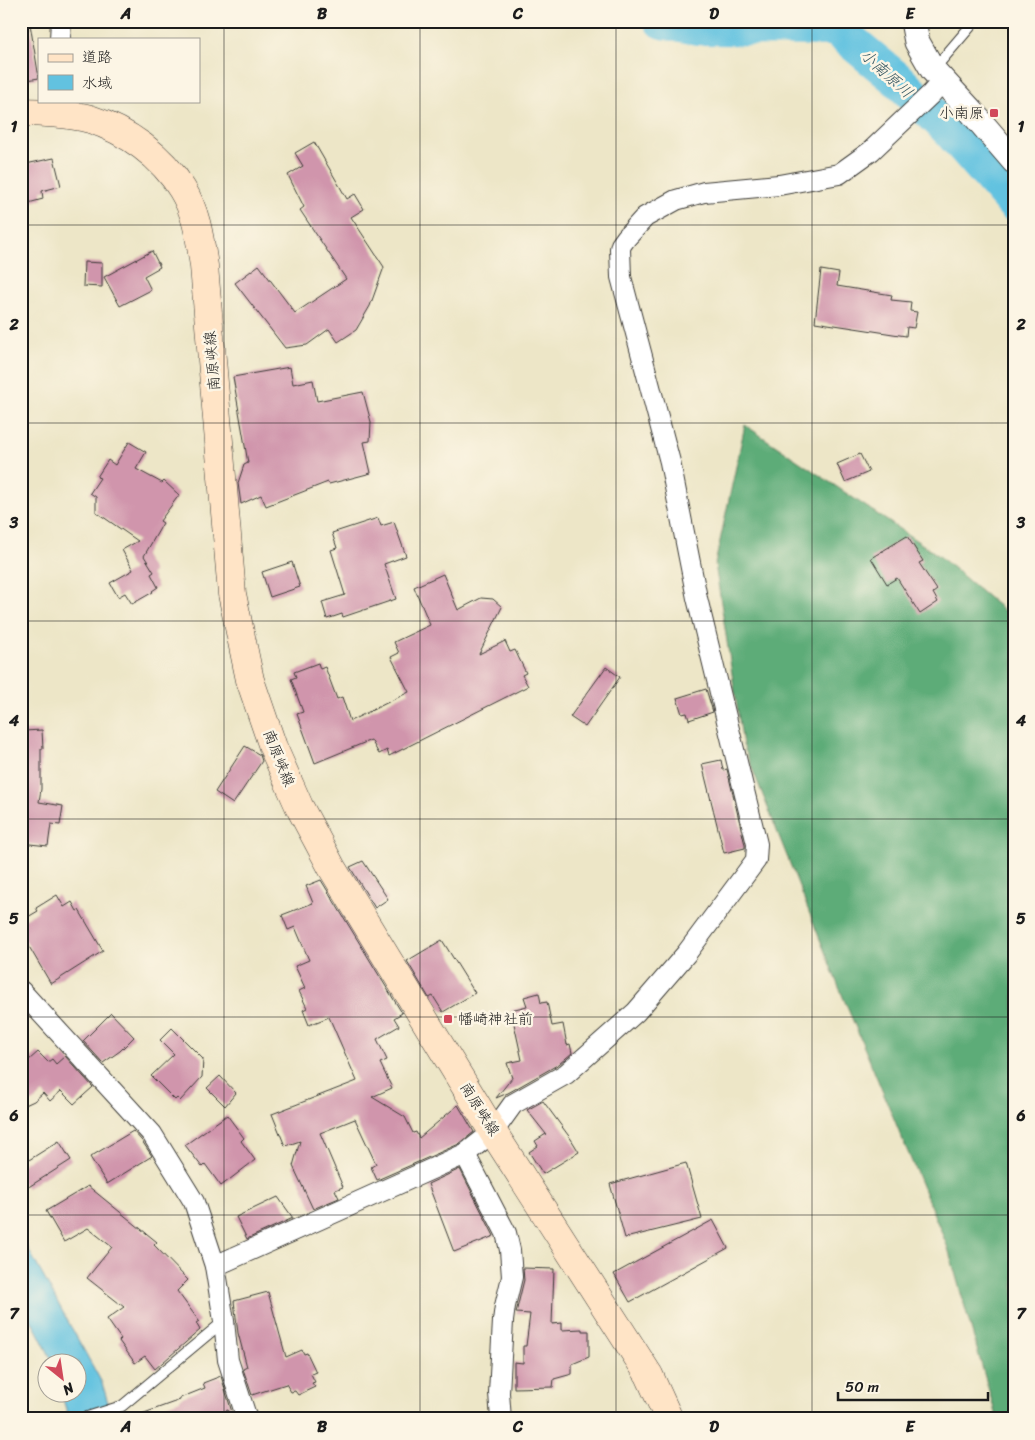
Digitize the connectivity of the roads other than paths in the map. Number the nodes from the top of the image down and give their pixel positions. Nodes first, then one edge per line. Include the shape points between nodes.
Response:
1 (61, 21) edge
2 (913, 21) edge
3 (975, 21) edge
4 (60, 38) edge
5 (936, 81) junction
6 (33, 108) edge
7 (1014, 161) edge
8 (21, 991) edge
9 (493, 1132) junction
10 (465, 1154) junction
11 (215, 1266) junction
12 (224, 1321) junction
13 (81, 1419) edge
14 (247, 1419) edge
15 (501, 1419) edge
16 (669, 1419) edge

1 - 4 street
2 - 5 street via 917,42
3 - 5 lane
5 - 7 street via 971,111
5 - 9 street via 909,115 871,151 839,174 688,196 645,217 621,245 621,277 670,462 697,598 757,844 756,860 686,954 636,1012 566,1074 513,1104
6 - 9 main road, 南原峡線 via 88,119 126,135 160,161 183,190 198,228 204,266 232,594 250,680 273,747 332,868
8 - 11 street via 152,1134 194,1202
9 - 10 street
9 - 16 main road, 南原峡線 via 649,1375
10 - 11 street
10 - 15 street via 506,1233 510,1250 512,1277 503,1321 499,1394
11 - 12 street
12 - 13 lane via 122,1406
12 - 14 street via 228,1360

